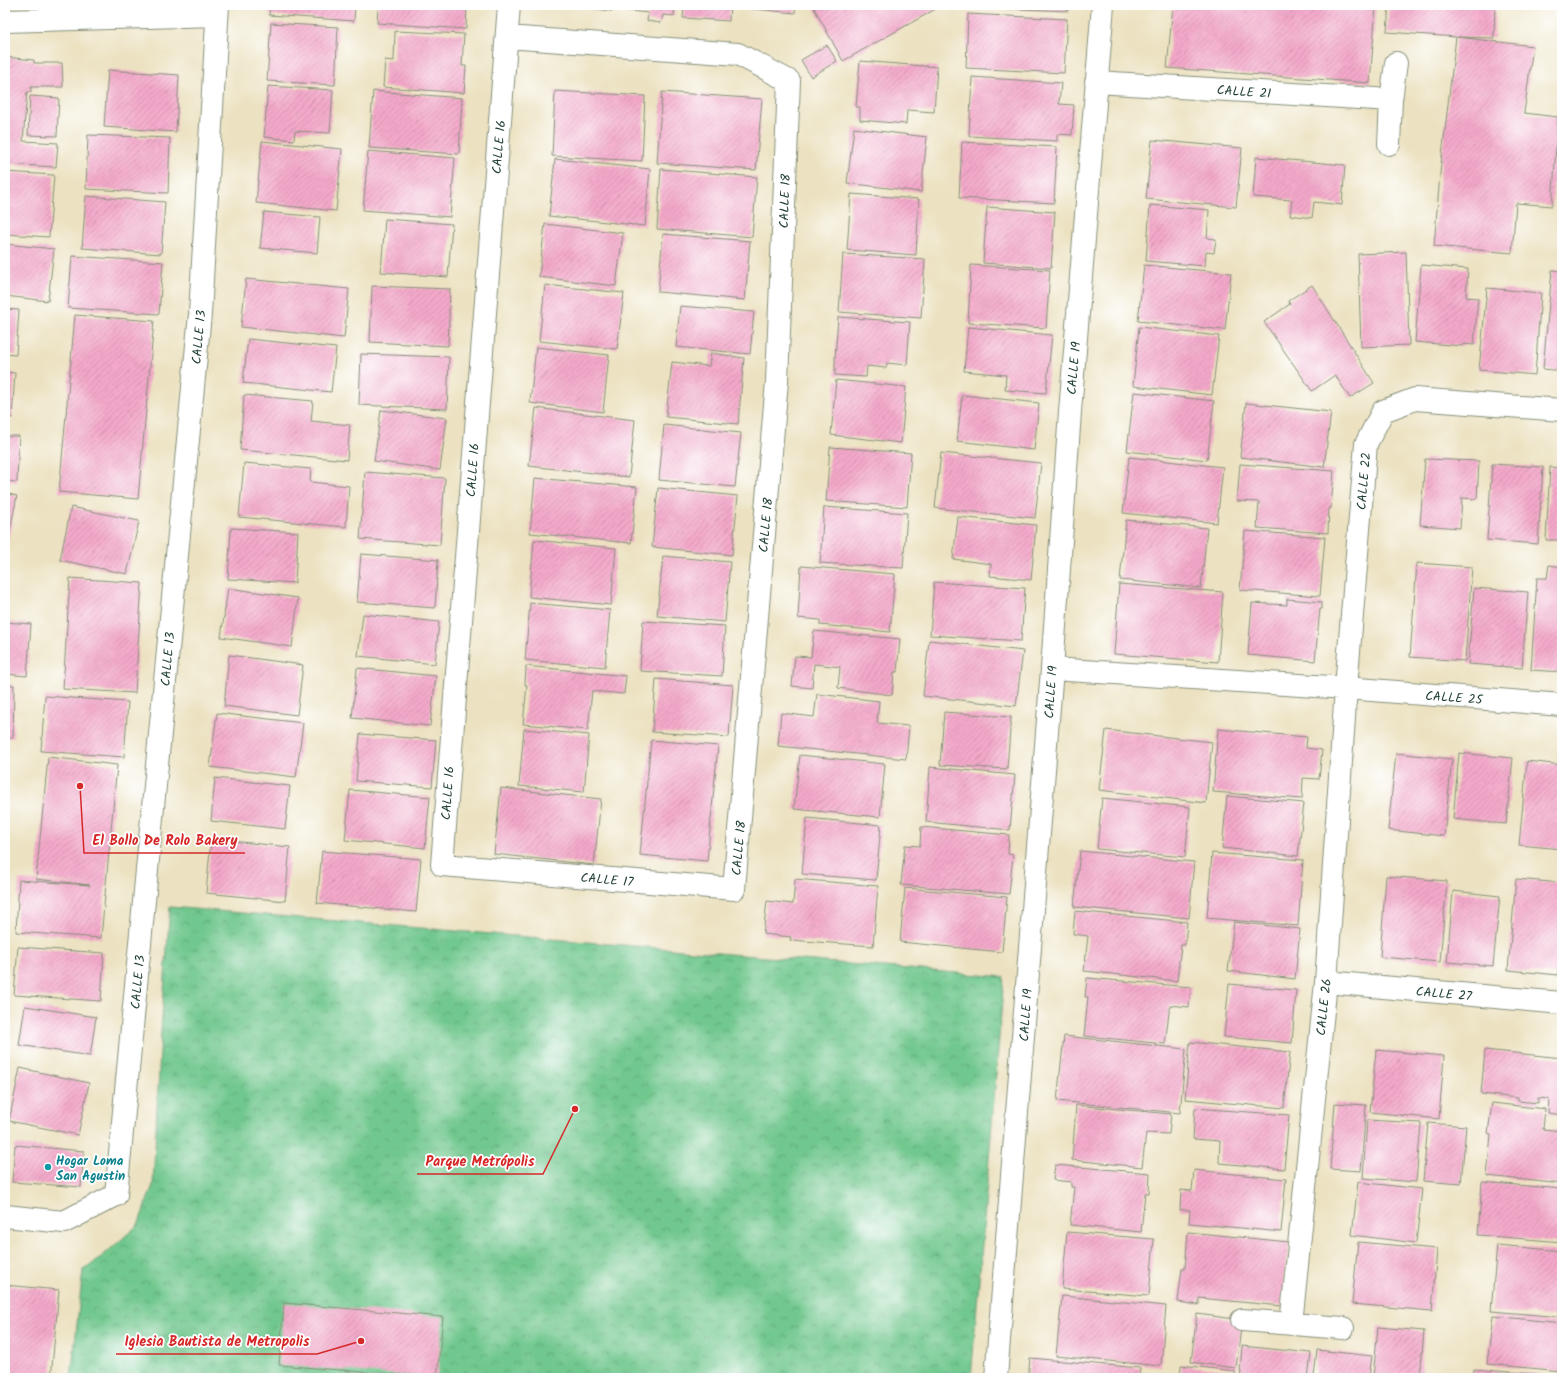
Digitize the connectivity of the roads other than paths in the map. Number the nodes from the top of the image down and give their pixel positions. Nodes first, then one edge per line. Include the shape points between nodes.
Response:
1 (509, 5) edge
2 (1103, 5) edge
3 (217, 10) edge
4 (5, 21) edge
5 (507, 37) junction
6 (1396, 63) dead end
7 (1096, 82) junction
8 (1391, 100) junction
9 (1389, 144) dead end
10 (1562, 410) edge
11 (1052, 669) junction
12 (1346, 688) junction
13 (1562, 705) edge
14 (480, 868) joint
15 (734, 889) joint
16 (1326, 982) junction
17 (1562, 1003) edge
18 (5, 1216) edge
19 (1242, 1320) dead end
20 (1291, 1324) junction
21 (1343, 1328) dead end
22 (996, 1378) edge

1 - 5 street
2 - 7 street, CALLE 19
3 - 4 street
3 - 18 street, CALLE 13 via 200,314 116,1195 64,1222
5 - 14 street, CALLE 16 via 442,865
5 - 15 street, CALLE 18 via 738,54 789,80 777,381
6 - 8 street
7 - 8 street, CALLE 21
7 - 11 street, CALLE 19
8 - 9 street
10 - 12 street, CALLE 22 via 1416,399 1383,411 1366,444
11 - 12 street, CALLE 25
11 - 22 street, CALLE 19
12 - 13 street, CALLE 25
12 - 16 street, CALLE 26
14 - 15 street, CALLE 17
16 - 17 street, CALLE 27
16 - 20 street, CALLE 26
19 - 20 street
20 - 21 street

